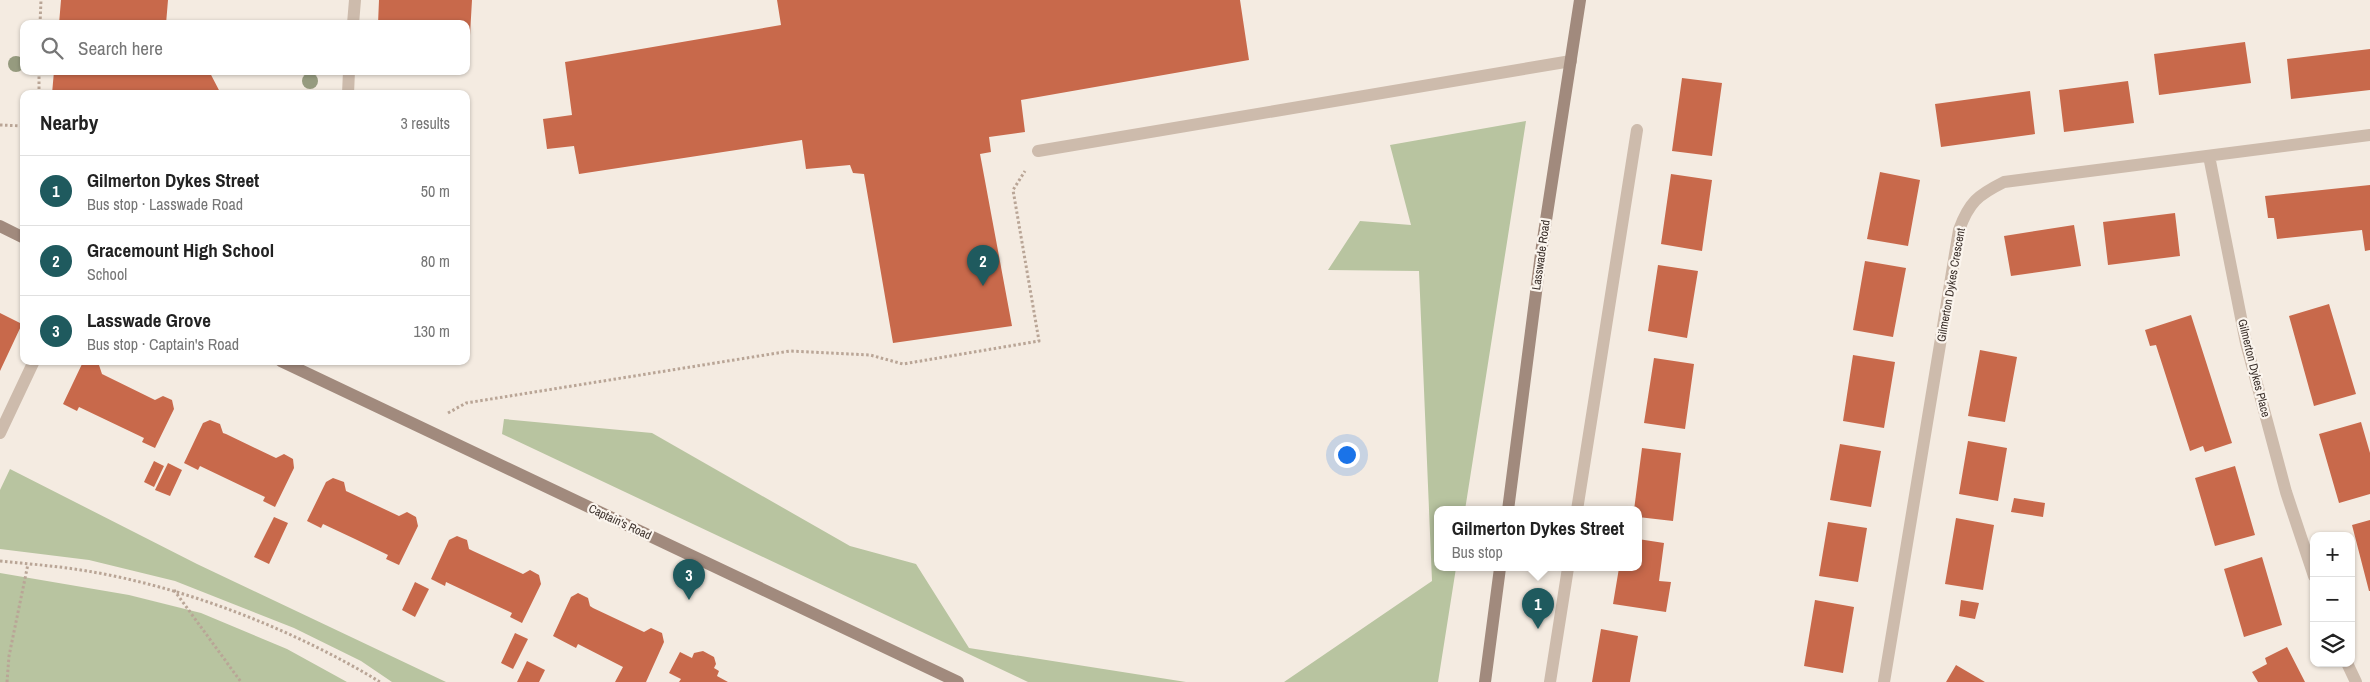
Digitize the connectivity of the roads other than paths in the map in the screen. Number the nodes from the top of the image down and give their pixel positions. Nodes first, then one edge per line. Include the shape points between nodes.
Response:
1 (355, 0) edge
2 (1580, 0) edge
3 (353, 20) edge
4 (1571, 62) junction
5 (349, 75) edge
6 (348, 90) edge
7 (1637, 130) dead end
8 (2370, 135) edge
9 (1038, 151) road end
10 (2209, 156) junction
11 (0, 226) edge
12 (20, 236) edge
13 (32, 365) edge
14 (289, 365) edge
15 (0, 433) edge
16 (1509, 506) edge
17 (1578, 506) edge
18 (2310, 564) edge
19 (1500, 571) edge
20 (1568, 571) edge
21 (2349, 667) edge
22 (958, 682) edge
23 (1485, 682) edge
24 (1550, 682) edge
25 (1884, 682) edge
26 (2356, 682) edge

1 - 3 street
2 - 4 main road, Lasswade Road
4 - 9 street
4 - 16 main road, Lasswade Road via 1542,246
5 - 6 street
7 - 17 street
8 - 10 street, Gilmerton Dykes Crescent
10 - 18 street, Gilmerton Dykes Place via 2246,343 2286,492
10 - 25 street, Gilmerton Dykes Crescent via 2004,182 1980,194 1966,210 1959,230
11 - 12 main road
13 - 15 street
14 - 22 main road, Captain's Road
19 - 23 main road
20 - 24 street
21 - 26 street

